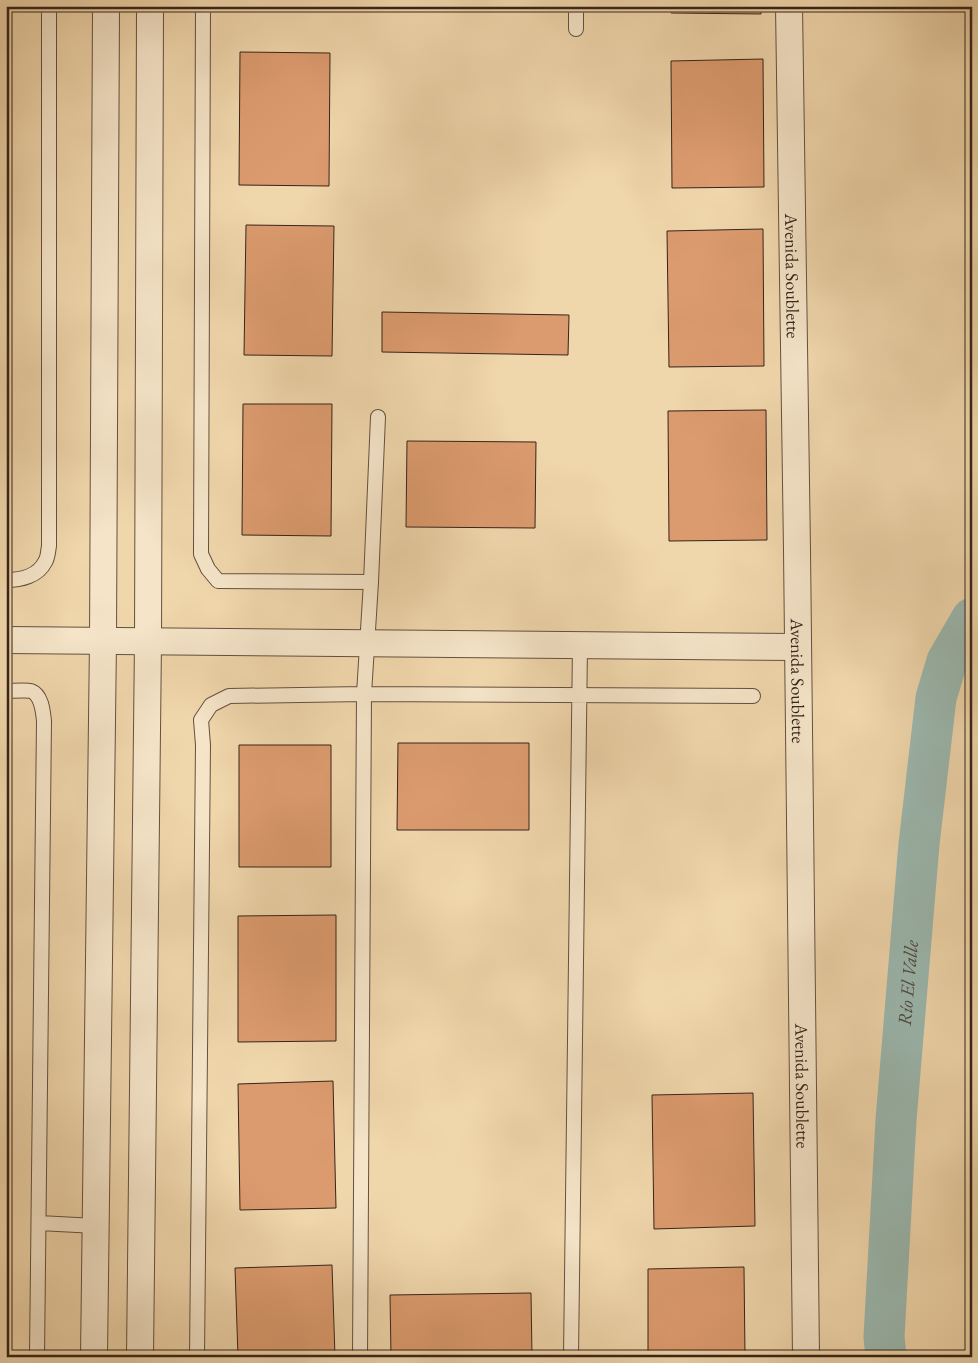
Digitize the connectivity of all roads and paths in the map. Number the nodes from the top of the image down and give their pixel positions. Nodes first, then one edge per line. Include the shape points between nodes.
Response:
1 (49, 6) edge
2 (106, 6) edge
3 (150, 6) edge
4 (203, 6) edge
5 (576, 6) edge
6 (789, 6) edge
7 (576, 29) dead end
8 (378, 417) dead end
9 (6, 580) edge
10 (371, 582) junction
11 (6, 640) edge
12 (103, 641) junction
13 (148, 641) junction
14 (368, 644) junction
15 (580, 646) junction
16 (798, 647) junction
17 (6, 691) edge
18 (364, 694) junction
19 (579, 695) junction
20 (753, 696) dead end
21 (38, 1223) junction
22 (96, 1226) junction
23 (37, 1357) edge
24 (94, 1357) edge
25 (140, 1357) edge
26 (197, 1357) edge
27 (360, 1357) edge
28 (571, 1357) edge
29 (806, 1357) edge

1 - 9 lane via 49,546 46,561 35,574
2 - 12 street
3 - 13 street
4 - 10 lane via 201,554 218,582
5 - 7 lane
6 - 16 street, Avenida Soublette
8 - 10 lane
10 - 14 lane
11 - 12 street
12 - 13 street
12 - 22 street
13 - 14 street
13 - 25 street
14 - 15 street
14 - 18 lane
15 - 16 street
15 - 19 lane
16 - 29 street, Avenida Soublette
17 - 21 lane via 31,692 37,696 44,720
18 - 19 lane
18 - 26 lane via 229,696 211,705 201,720
18 - 27 lane
19 - 20 lane
19 - 28 lane
21 - 22 lane
21 - 23 lane
22 - 24 street

